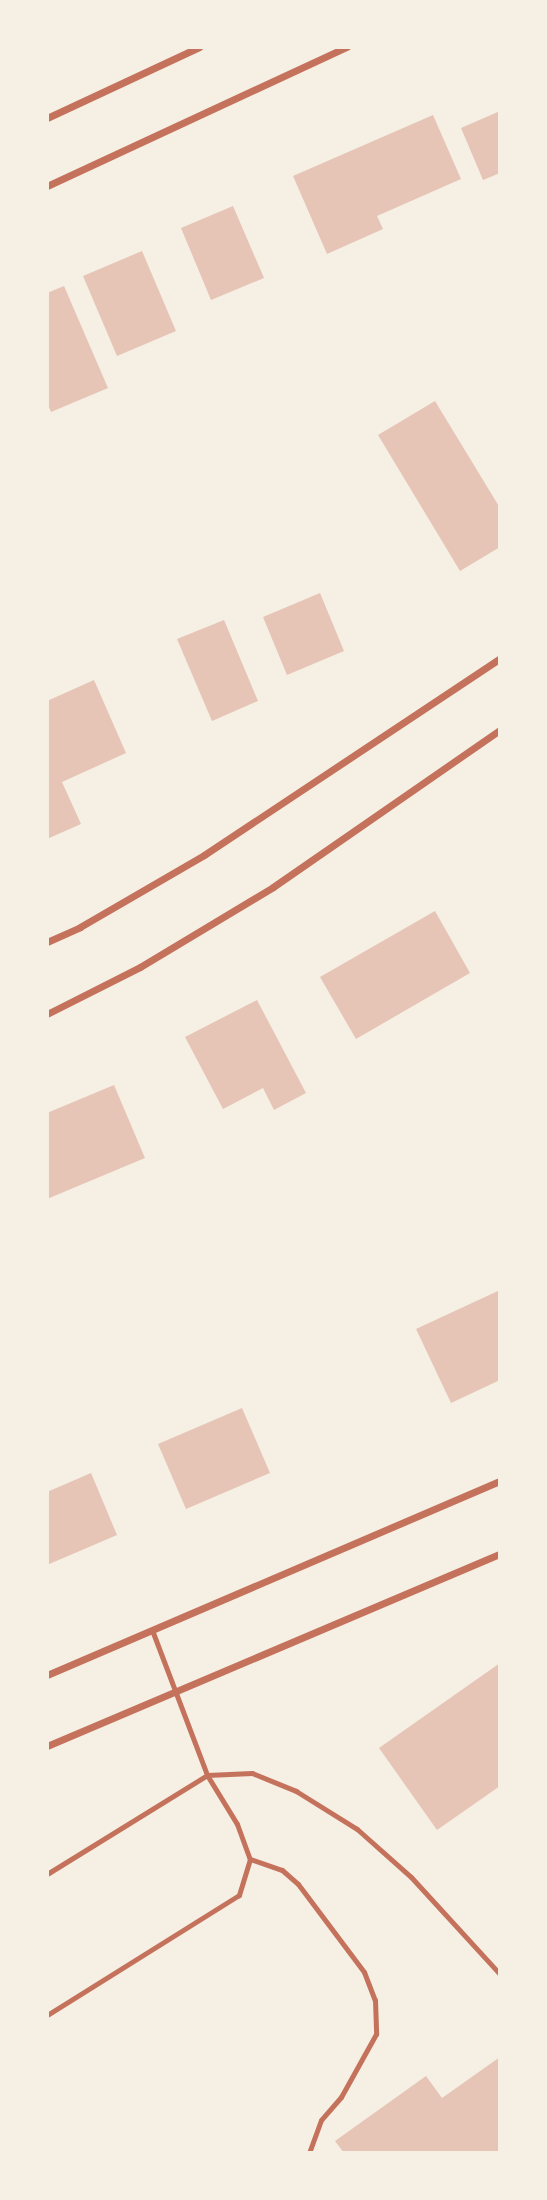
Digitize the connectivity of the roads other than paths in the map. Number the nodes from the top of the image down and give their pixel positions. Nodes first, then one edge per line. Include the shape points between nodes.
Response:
1 (199, 47) edge
2 (348, 47) edge
3 (47, 118) edge
4 (47, 186) edge
5 (500, 659) edge
6 (500, 730) edge
7 (47, 942) edge
8 (47, 1014) edge
9 (500, 1481) edge
10 (500, 1554) edge
11 (152, 1630) junction
12 (47, 1675) edge
13 (177, 1692) junction
14 (47, 1746) edge
15 (207, 1774) junction
16 (250, 1859) junction
17 (47, 1874) edge
18 (500, 1974) edge
19 (47, 2015) edge
20 (309, 2153) edge

1 - 3 street
2 - 4 street
5 - 7 street via 204,855
6 - 8 street via 273,887 140,967
9 - 11 street
10 - 13 street
11 - 12 street
11 - 13 lane
13 - 14 street
13 - 15 lane
15 - 16 lane via 237,1824
15 - 17 lane
15 - 18 lane via 252,1773 296,1791 357,1829 411,1877
16 - 19 lane via 239,1895
16 - 20 lane via 282,1870 298,1884 364,1972 375,2000 376,2034 341,2097 321,2120

